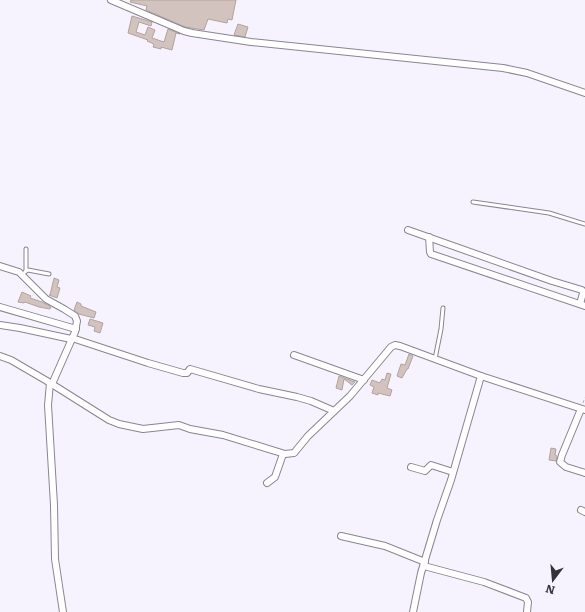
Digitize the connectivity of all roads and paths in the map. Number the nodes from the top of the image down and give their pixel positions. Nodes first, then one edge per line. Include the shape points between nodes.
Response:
1 (111, 0) edge
2 (585, 93) edge
3 (473, 202) dead end
4 (585, 224) edge
5 (408, 230) dead end
6 (429, 237) junction
7 (26, 249) dead end
8 (0, 266) edge
9 (24, 273) junction
10 (49, 274) dead end
11 (552, 281) junction
12 (548, 293) junction
13 (582, 305) edge
14 (0, 307) edge
15 (443, 308) dead end
16 (0, 324) edge
17 (76, 328) junction
18 (72, 338) junction
19 (294, 355) dead end
20 (0, 356) edge
21 (435, 359) junction
22 (481, 376) junction
23 (364, 380) junction
24 (51, 383) junction
25 (583, 409) edge
26 (334, 411) junction
27 (283, 454) junction
28 (411, 467) dead end
29 (453, 472) junction
30 (585, 473) edge
31 (267, 483) dead end
32 (340, 536) dead end
33 (424, 564) junction
34 (63, 612) edge
35 (413, 612) edge
36 (527, 612) edge

1 - 2 street via 192,33 251,42 503,68 527,73
3 - 4 lane via 549,213
5 - 6 street
6 - 11 street
6 - 12 street via 431,254
7 - 9 lane
8 - 9 street
9 - 10 lane via 38,271
9 - 17 street via 46,298 72,314 77,321
11 - 12 street
11 - 13 street via 582,290
12 - 13 street
14 - 17 street
15 - 21 lane
16 - 18 street
17 - 18 street
18 - 24 street
18 - 26 street via 183,373 190,369 210,374 259,389 301,398
19 - 23 street
20 - 24 street
21 - 22 street
21 - 23 street via 395,345
22 - 25 street
22 - 29 street
23 - 26 street
24 - 27 street via 119,424 143,429 178,425 229,436
24 - 34 street via 48,405 55,559
25 - 30 street via 560,462
26 - 27 street via 294,453
27 - 31 street via 275,477
28 - 29 street via 425,471 430,465
29 - 33 street
32 - 33 street via 385,546
33 - 35 street
33 - 36 street via 526,598

